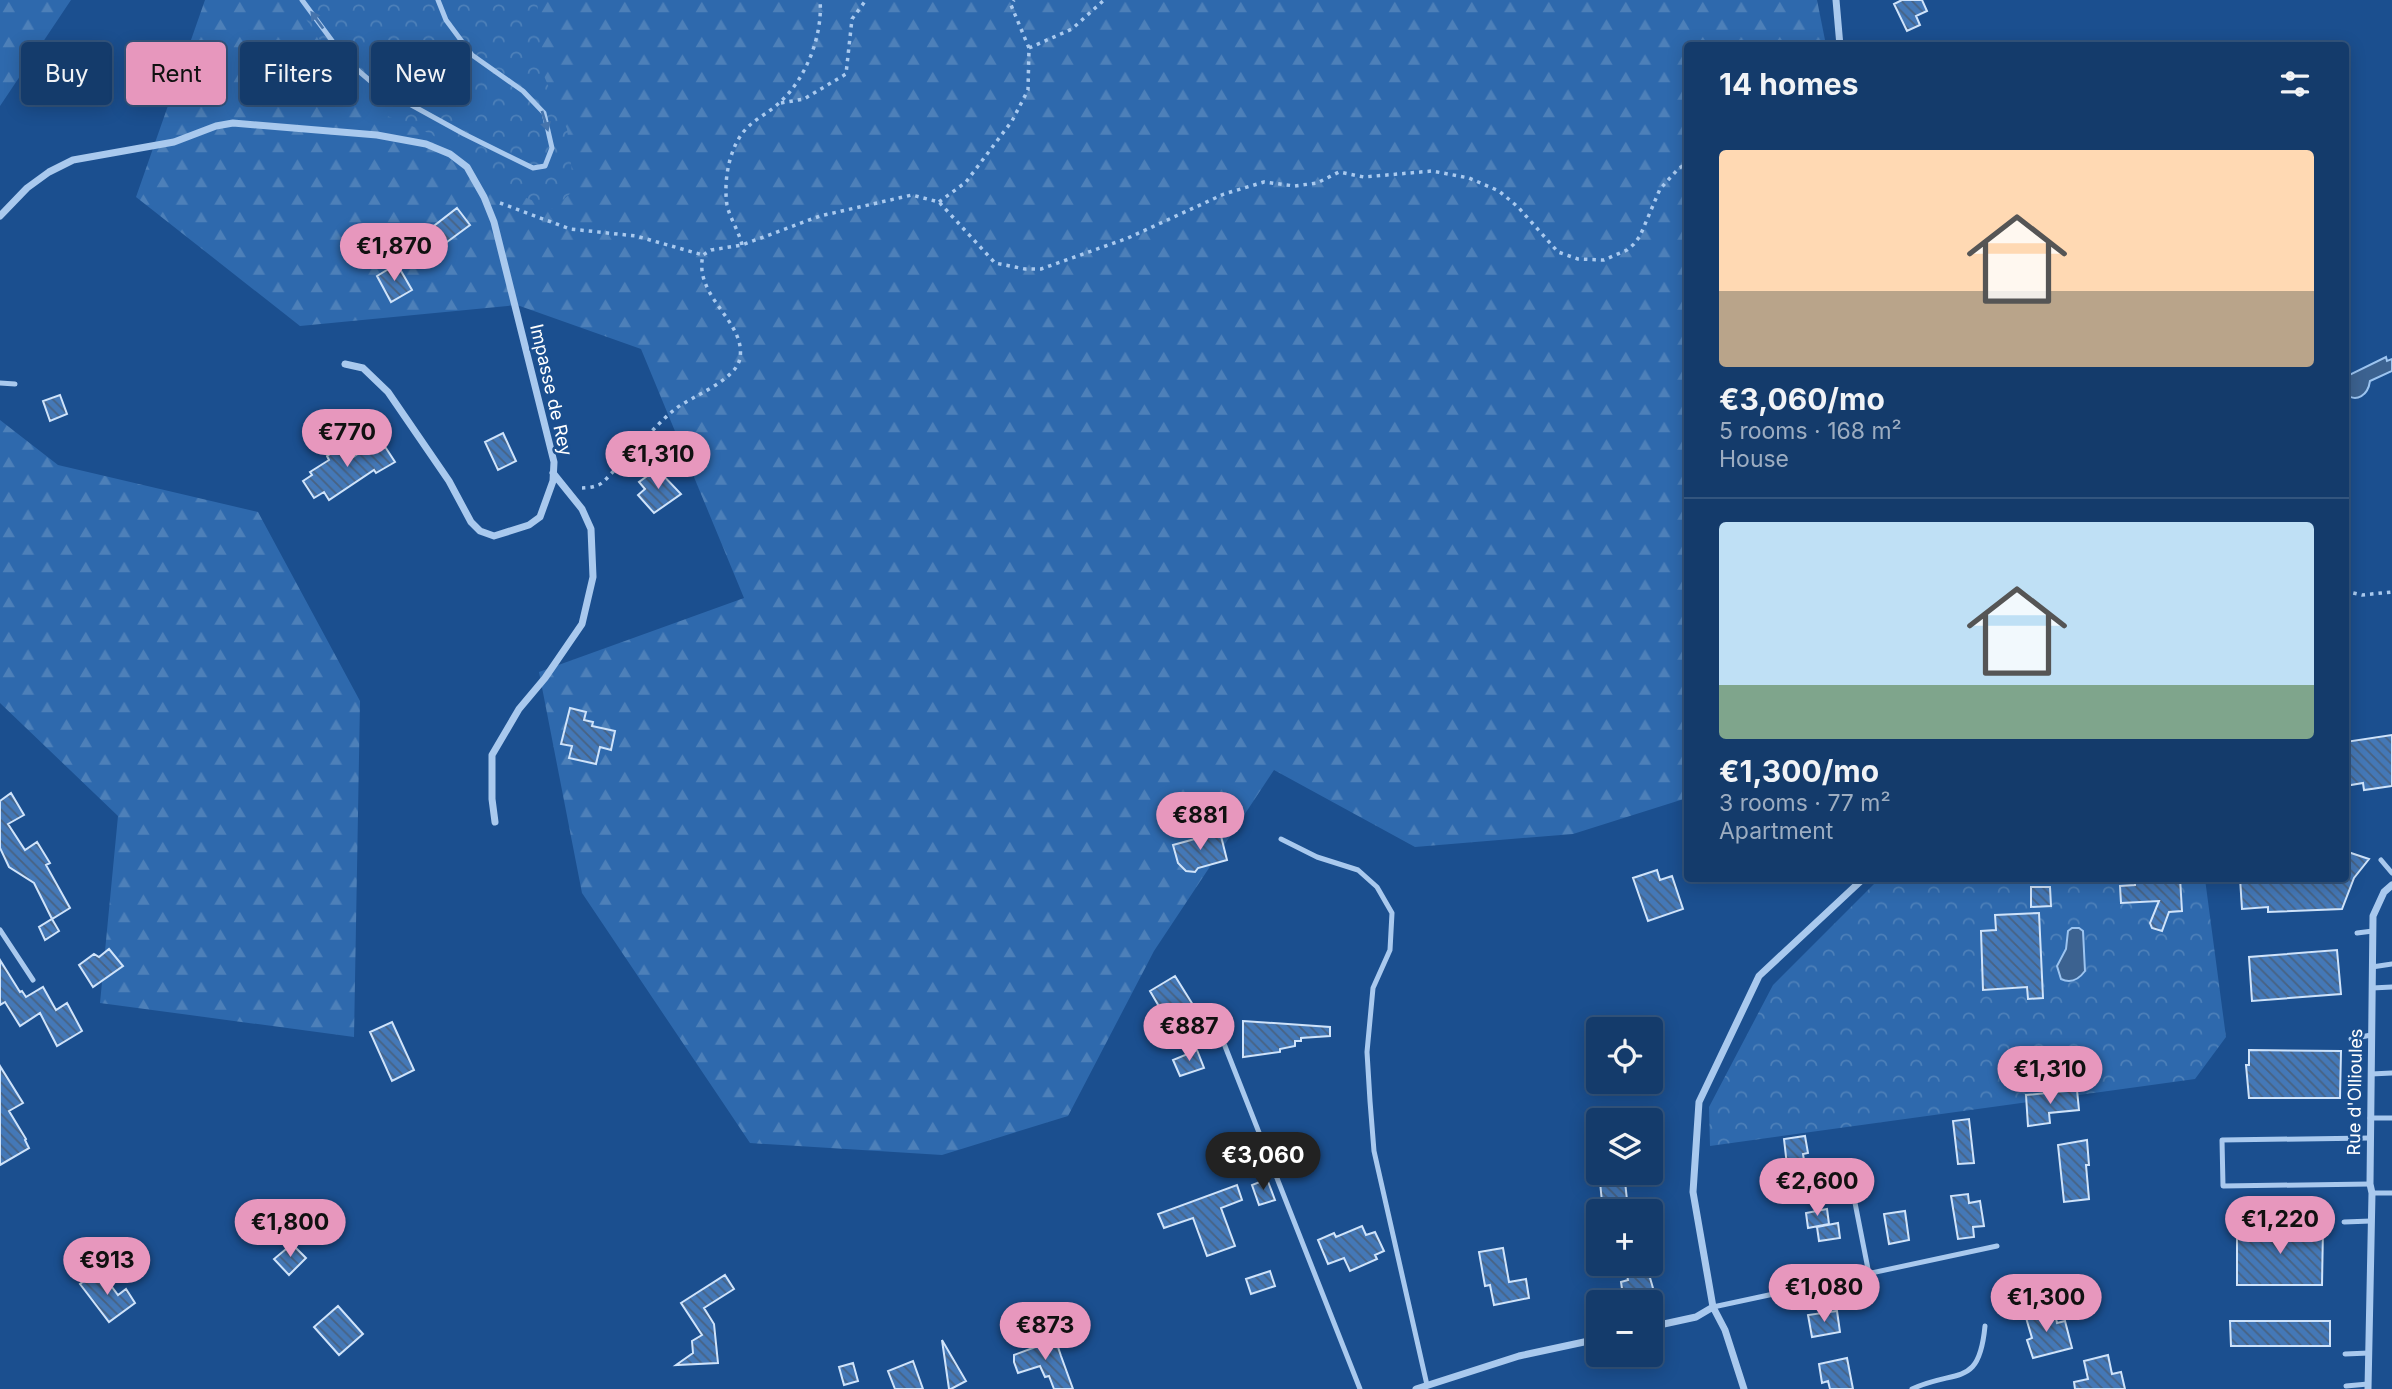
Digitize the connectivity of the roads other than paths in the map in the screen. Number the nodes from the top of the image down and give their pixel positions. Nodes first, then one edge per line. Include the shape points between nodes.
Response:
1 (302, 0) edge
2 (438, 0) edge
3 (1836, 0) edge
4 (1840, 42) edge
5 (0, 216) edge
6 (345, 364) dead end
7 (0, 383) edge
8 (15, 384) dead end
9 (553, 473) junction
10 (495, 822) dead end
11 (1280, 839) dead end
12 (2381, 860) dead end
13 (2392, 873) edge
14 (1860, 882) edge
15 (2392, 885) edge
16 (0, 930) edge
17 (2372, 931) junction
18 (2357, 933) dead end
19 (2392, 964) edge
20 (2372, 967) junction
21 (33, 980) dead end
22 (2372, 988) junction
23 (2392, 988) edge
24 (2371, 1035) junction
25 (1221, 1036) dead end
26 (2351, 1039) dead end
27 (2392, 1073) edge
28 (2371, 1074) junction
29 (2371, 1118) junction
30 (2392, 1118) edge
31 (2370, 1138) junction
32 (1847, 1162) dead end
33 (2370, 1184) junction
34 (2372, 1193) junction
35 (2392, 1193) edge
36 (2371, 1221) junction
37 (2344, 1222) dead end
38 (1997, 1246) dead end
39 (1868, 1274) junction
40 (1713, 1307) junction
41 (1663, 1324) edge
42 (1985, 1326) dead end
43 (1586, 1342) edge
44 (2369, 1353) junction
45 (2345, 1354) dead end
46 (1427, 1385) junction
47 (2346, 1386) dead end
48 (2368, 1386) edge
49 (1360, 1389) edge
50 (1416, 1389) edge
51 (1744, 1389) edge
52 (1912, 1389) edge

2 -> 1 lane via 446,20 472,55 544,113 552,148 545,166 533,168 375,85 347,61
3 - 4 street
5 - 9 street, Impasse de Rey via 27,188 73,160 174,142 233,122 377,135 426,144 450,155 465,165 494,222
6 - 9 street, Impasse de Rey via 363,368 388,392 480,531 494,536 530,525 540,516
7 - 8 lane
9 - 10 street via 582,509 591,529 593,577 582,624 519,709 492,755
11 - 46 lane via 1359,870 1377,887 1392,913 1390,950 1373,988 1367,1052 1370,1101 1374,1151
12 - 13 lane
14 - 40 street via 1759,976 1699,1102 1693,1192
15 - 17 street, Rue d'Ollioules via 2373,916
16 - 21 lane
17 - 18 lane
17 - 20 street, Rue d'Ollioules
19 - 20 lane
20 - 22 street, Rue d'Ollioules
22 - 23 lane
22 - 24 street, Rue d'Ollioules
24 - 26 lane
24 - 28 street, Rue d'Ollioules
25 - 49 lane
27 - 28 lane
28 - 29 street, Rue d'Ollioules
29 - 30 lane
29 - 31 street, Rue d'Ollioules
31 - 33 street, Rue d'Ollioules
31 - 33 lane via 2222,1140 2223,1186
32 - 39 lane
33 - 34 street, Rue d'Ollioules
34 - 35 lane
34 - 36 street, Rue d'Ollioules
36 - 37 lane
36 - 44 street, Rue d'Ollioules
38 - 39 lane
39 - 40 lane
40 - 41 street via 1696,1317
40 - 51 street
42 - 52 lane via 1984,1343 1966,1374
43 - 46 street
44 - 45 lane
44 - 48 street, Rue d'Ollioules
46 - 50 street
47 - 48 lane

